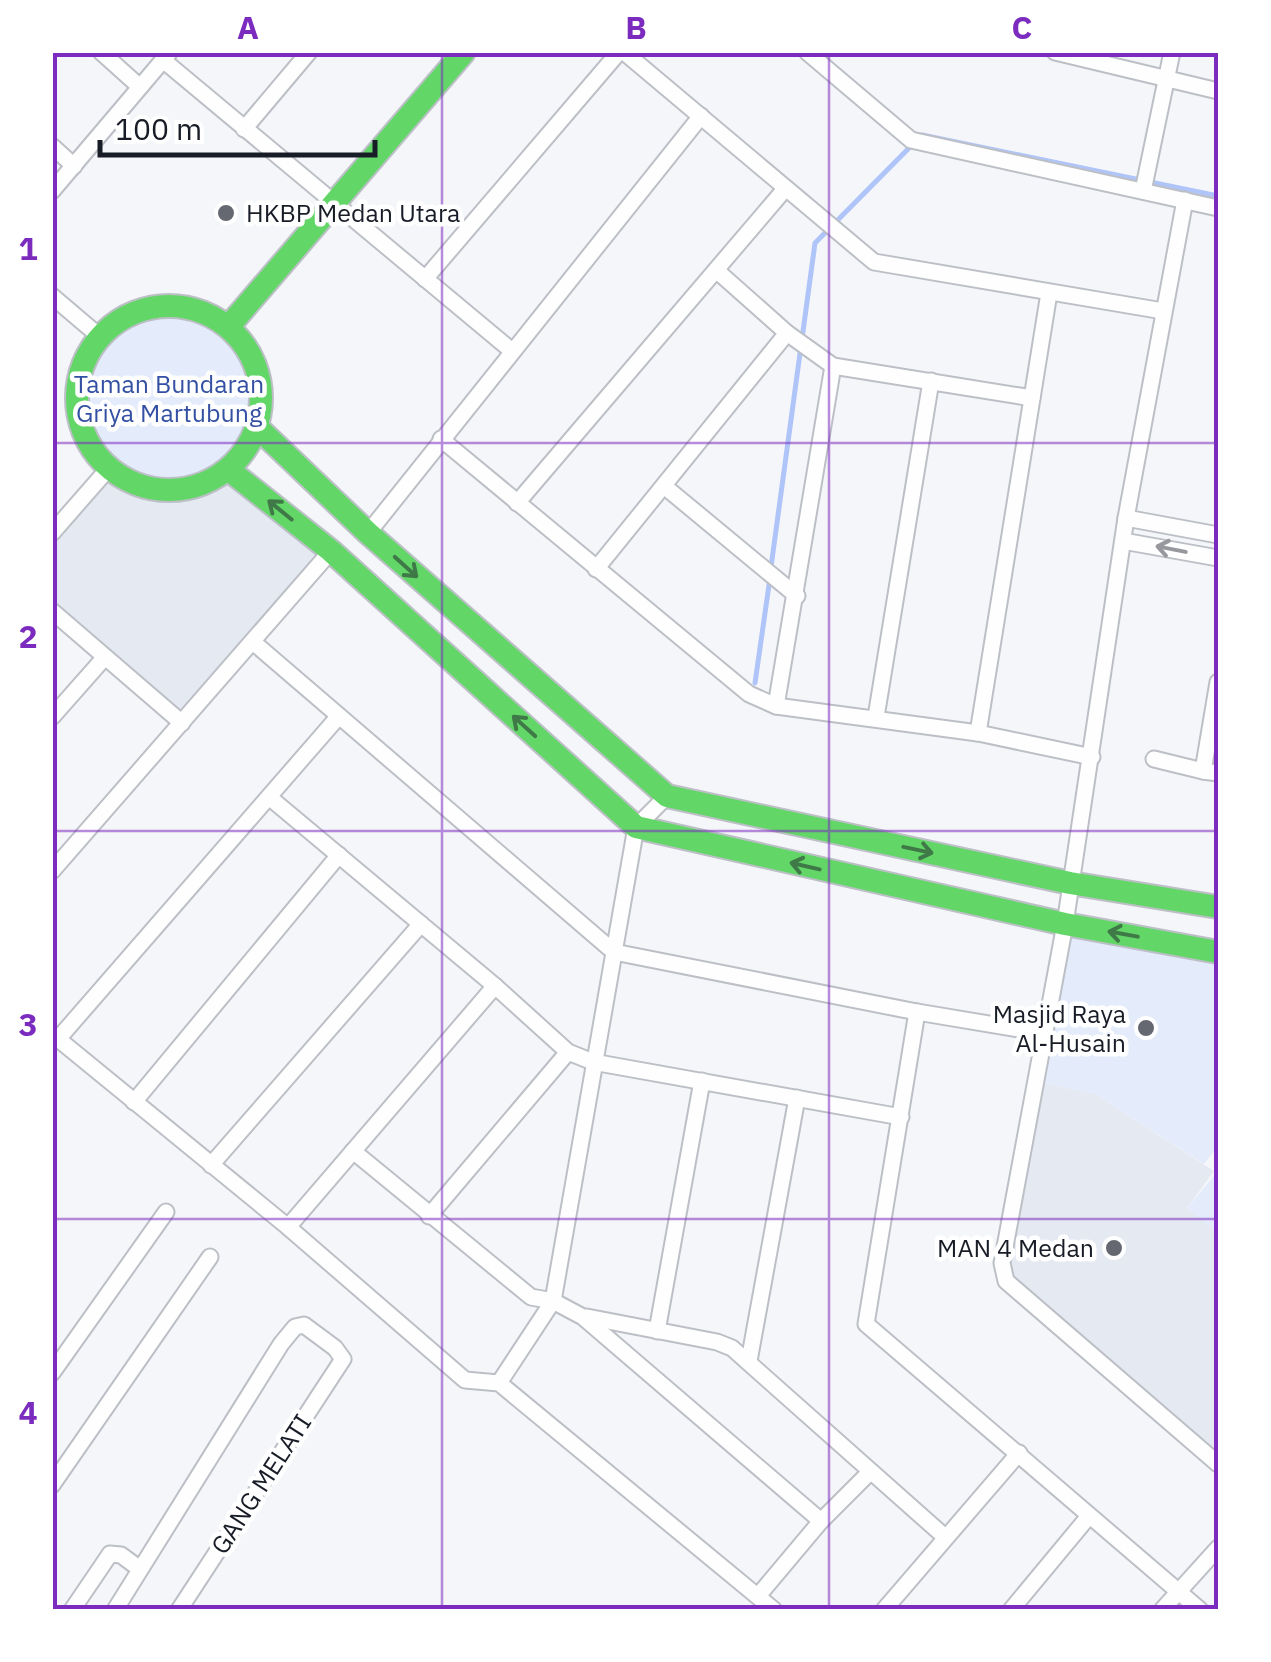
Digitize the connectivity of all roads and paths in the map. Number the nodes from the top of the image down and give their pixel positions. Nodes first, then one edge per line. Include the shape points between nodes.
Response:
1 (101, 52) edge
2 (309, 52) edge
3 (464, 52) edge
4 (621, 52) edge
5 (807, 52) edge
6 (1054, 52) edge
7 (1172, 52) edge
8 (1080, 55) edge
9 (166, 56) edge
10 (1166, 78) junction
11 (140, 87) junction
12 (1218, 91) edge
13 (701, 116) junction
14 (244, 129) junction
15 (52, 146) edge
16 (74, 166) junction
17 (1144, 184) junction
18 (785, 189) junction
19 (52, 191) edge
20 (1185, 200) junction
21 (334, 204) junction
22 (1218, 208) edge
23 (716, 270) junction
24 (425, 279) junction
25 (1048, 293) junction
26 (52, 296) edge
27 (1162, 311) junction
28 (229, 326) junction
29 (99, 336) junction
30 (797, 340) junction
31 (512, 352) junction
32 (833, 366) junction
33 (931, 382) junction
34 (1032, 398) junction
35 (258, 428) junction
36 (441, 439) junction
37 (108, 469) junction
38 (229, 470) junction
39 (664, 486) junction
40 (517, 503) junction
41 (1126, 518) junction
42 (52, 533) edge
43 (368, 533) junction
44 (1218, 535) edge
45 (1122, 540) junction
46 (331, 551) junction
47 (1218, 558) edge
48 (596, 569) junction
49 (797, 596) junction
50 (52, 611) edge
51 (253, 642) junction
52 (106, 656) junction
53 (1218, 682) edge
54 (776, 706) junction
55 (340, 716) junction
56 (876, 717) junction
57 (52, 718) edge
58 (182, 722) junction
59 (978, 733) junction
60 (1092, 757) junction
61 (1154, 760) dead end
62 (1211, 772) edge
63 (270, 796) junction
64 (667, 796) junction
65 (636, 828) junction
66 (338, 855) junction
67 (52, 871) edge
68 (1070, 883) junction
69 (1218, 908) edge
70 (421, 924) junction
71 (1065, 924) junction
72 (614, 952) junction
73 (1218, 952) edge
74 (495, 986) junction
75 (917, 1012) junction
76 (1043, 1033) junction
77 (55, 1036) edge
78 (568, 1052) junction
79 (592, 1062) junction
80 (702, 1082) junction
81 (796, 1098) junction
82 (134, 1102) junction
83 (901, 1117) junction
84 (353, 1151) junction
85 (210, 1165) junction
86 (166, 1212) dead end
87 (429, 1216) junction
88 (288, 1227) junction
89 (210, 1257) dead end
90 (553, 1300) junction
91 (583, 1316) junction
92 (657, 1331) junction
93 (749, 1361) junction
94 (52, 1372) edge
95 (498, 1383) junction
96 (1019, 1454) junction
97 (1218, 1464) edge
98 (870, 1473) junction
99 (52, 1485) edge
100 (1089, 1516) junction
101 (821, 1521) junction
102 (945, 1538) junction
103 (1218, 1548) edge
104 (140, 1569) junction
105 (1180, 1592) junction
106 (758, 1596) junction
107 (72, 1610) edge
108 (115, 1610) edge
109 (179, 1610) edge
110 (774, 1610) edge
111 (884, 1610) edge
112 (1010, 1610) edge
113 (1162, 1610) edge
114 (1200, 1610) edge

1 - 11 street
2 - 14 street
3 - 21 street
4 - 13 street
4 - 24 street
5 - 17 street via 917,142
6 - 8 street
7 - 10 street
8 - 10 street
9 - 11 street
9 - 14 street
10 - 12 street
10 - 17 street
11 - 16 street
13 - 18 street
13 - 31 street
14 - 21 street
15 - 16 street
16 - 19 street
17 - 20 street
18 - 23 street
18 - 25 street via 874,262
20 - 22 street
20 - 27 street
21 - 24 street
21 - 28 street
23 - 30 street
23 - 40 street
24 - 31 street
25 - 27 street
25 - 34 street
26 - 29 street
27 - 41 street
28 - 29 street via 198,309 162,305 127,314
28 - 35 street via 258,373
29 - 37 street via 80,368 76,404 86,440
30 - 32 street
30 - 39 street
31 - 36 street
32 - 33 street
32 - 49 street
33 - 34 street
33 - 56 street
34 - 59 street
35 - 38 street
35 - 43 street
36 - 40 street
36 - 43 street
37 - 38 street via 136,485 168,491 200,486
37 - 42 street
46 -> 38 street
39 - 48 street
39 - 49 street
40 - 48 street
41 - 44 street
41 - 45 street
43 -> 64 street
47 -> 45 street
45 - 60 street
46 - 51 street
65 -> 46 street
48 - 54 street via 749,694
49 - 54 street
50 - 52 street
51 - 55 street
51 - 58 street
52 - 57 street
52 - 58 street
53 - 62 street
54 - 56 street
55 - 63 street
55 - 72 street
56 - 59 street
58 - 67 street
59 - 60 street
60 - 68 street
61 - 62 street
63 - 66 street
63 - 77 street
64 - 65 street
64 -> 68 street
71 -> 65 street
65 - 72 street
66 - 70 street
66 - 82 street
68 - 69 street
68 - 71 street
70 - 74 street
70 - 85 street
73 -> 71 street
71 - 76 street
72 - 75 street
72 - 79 street
74 - 78 street
74 - 84 street
75 - 76 street
75 - 83 street
76 - 97 street via 1006,1281
77 - 82 street
78 - 79 street
78 - 87 street
79 - 80 street
79 - 90 street
80 - 81 street
80 - 92 street
81 - 83 street
81 - 93 street
82 - 85 street
83 - 96 street via 866,1324
84 - 87 street
84 - 88 street
85 - 88 street
86 - 94 street
87 - 90 street via 531,1297
88 - 95 street via 465,1380
89 - 99 street
90 - 91 street
90 - 95 street
91 - 92 street
91 - 101 street
92 - 93 street via 725,1344
93 - 98 street
95 - 106 street
96 - 100 street
96 - 102 street
98 - 101 street
98 - 102 street
100 - 105 street
100 - 112 street
101 - 106 street
102 - 111 street
103 - 105 street
104 - 107 street via 110,1554
104 - 108 street
104 - 109 street, GANG MELATI via 295,1326 308,1327 335,1348 342,1359
105 - 113 street
105 - 114 street
106 - 110 street

